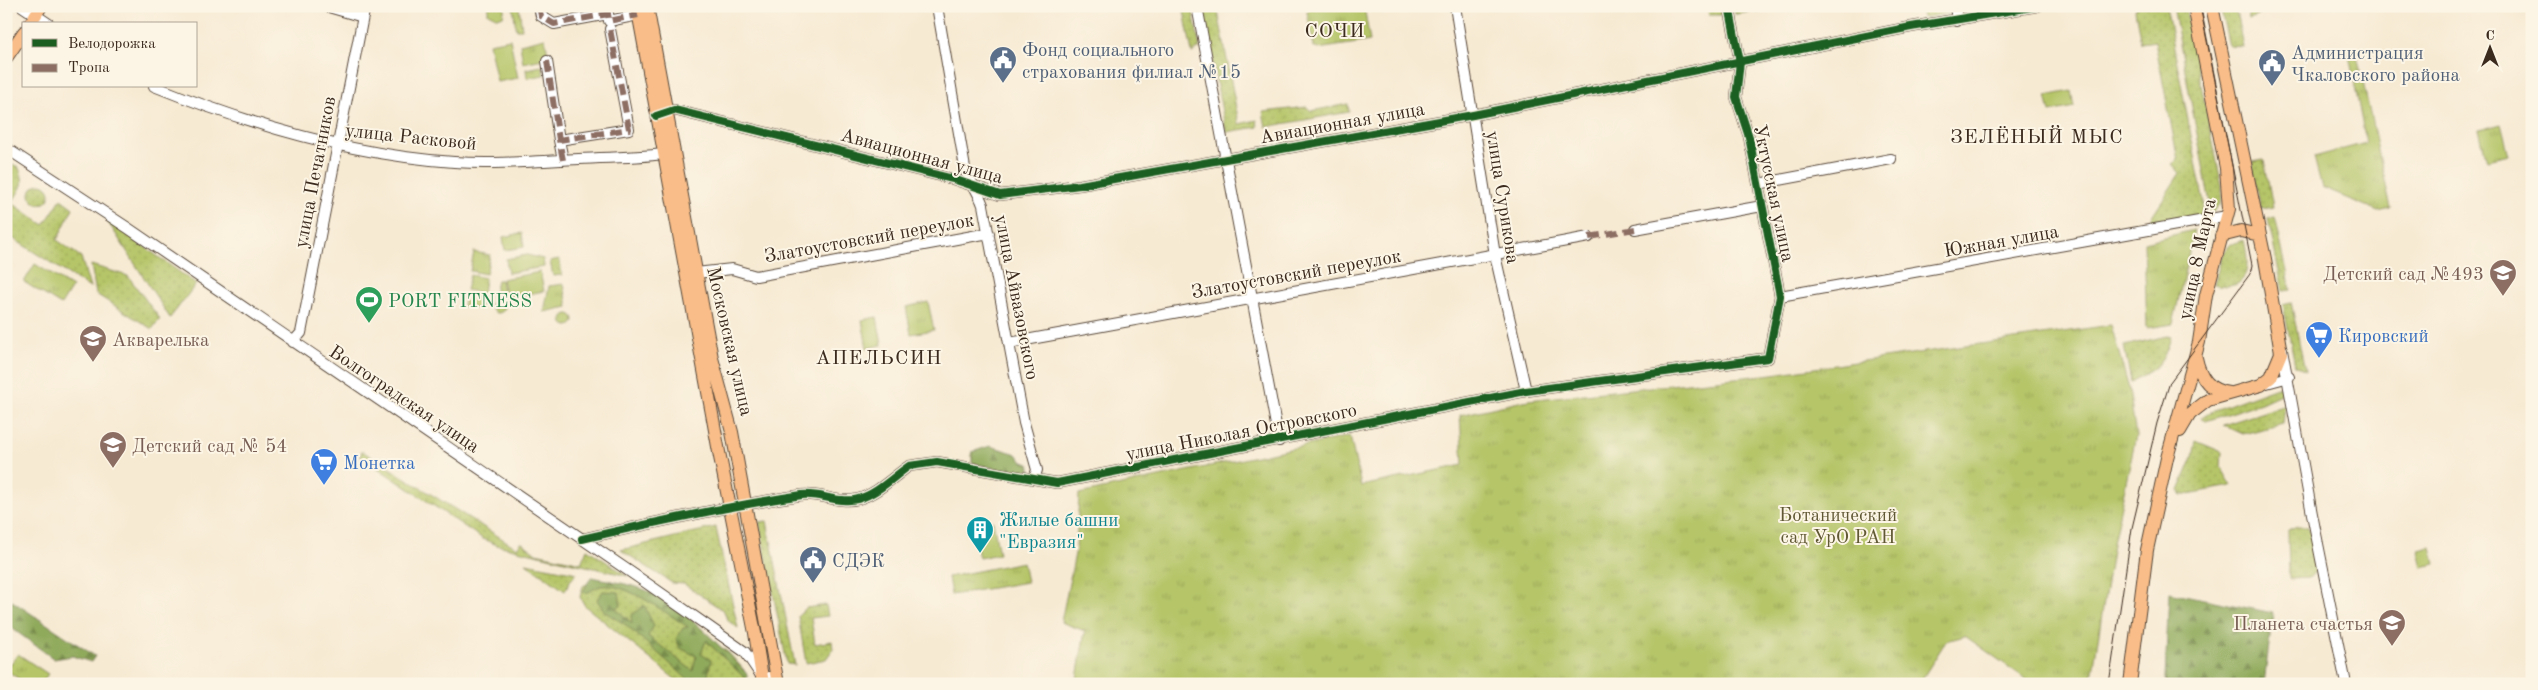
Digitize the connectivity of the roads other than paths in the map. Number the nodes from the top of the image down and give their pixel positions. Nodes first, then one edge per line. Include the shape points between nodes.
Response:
1 (22, 6) edge
2 (325, 6) edge
3 (539, 6) edge
4 (937, 6) edge
5 (1197, 6) edge
6 (1454, 6) edge
7 (1729, 6) edge
8 (1955, 6) edge
9 (2038, 6) edge
10 (2194, 6) edge
11 (2212, 6) edge
12 (641, 9) edge
13 (607, 10) edge
14 (364, 12) edge
15 (35, 15) edge
16 (1957, 20) junction
17 (46, 22) edge
18 (610, 29) dead end
19 (22, 35) edge
20 (6, 58) edge
21 (547, 61) dead end
22 (1740, 62) junction
23 (159, 88) edge
24 (662, 115) junction
25 (1474, 115) junction
26 (559, 140) junction
27 (337, 146) junction
28 (6, 148) edge
29 (668, 153) junction
30 (1891, 159) dead end
31 (564, 160) junction
32 (1225, 160) junction
33 (1758, 184) junction
34 (978, 189) junction
35 (1762, 206) junction
36 (2227, 216) junction
37 (1635, 229) dead end
38 (989, 233) junction
39 (2260, 235) junction
40 (2221, 236) junction
41 (1589, 238) dead end
42 (1495, 255) junction
43 (696, 273) junction
44 (1780, 296) junction
45 (1252, 300) junction
46 (293, 342) junction
47 (1009, 343) junction
48 (2282, 346) junction
49 (2196, 354) junction
50 (1768, 358) joint
51 (2289, 377) junction
52 (2261, 385) junction
53 (1526, 391) junction
54 (2236, 393) junction
55 (1279, 441) junction
56 (2168, 458) junction
57 (1034, 479) junction
58 (745, 505) junction
59 (730, 508) junction
60 (582, 539) junction
61 (762, 680) edge
62 (777, 680) edge
63 (2130, 684) edge
64 (2346, 684) edge

1 - 15 street
2 - 14 street
3 - 13 street via 541,16 554,24 587,20
4 - 34 street, улица Айвазовского via 965,168
5 - 32 street
6 - 25 street, улица Сурикова
7 - 22 street, Уктусская улица
8 - 16 street
9 - 16 street, Авиационная улица
10 - 36 main road, улица 8 Марта via 2226,168
11 - 39 main road
12 - 13 street via 609,21
12 - 24 main road, Московская улица
14 - 27 street, улица Печатников
15 - 17 street
16 - 22 street, Авиационная улица
18 - 26 street via 629,129
19 - 20 main road
21 - 26 street
22 - 25 street, Авиационная улица
22 - 33 street, Уктусская улица via 1736,97 1749,137
23 - 27 street, улица Расковой via 233,116
24 - 29 main road, Московская улица
24 - 34 street, Авиационная улица via 674,110 944,176
25 - 32 street, Авиационная улица
25 - 42 street, улица Сурикова
26 - 31 street
27 - 31 street, улица Расковой via 453,162
27 - 46 street, улица Печатников via 301,332
28 - 46 street, Волгоградская улица
29 - 31 street, улица Расковой
29 - 43 main road, Московская улица
29 - 59 main road, Московская улица
30 - 33 street
32 - 34 street, Авиационная улица via 1031,192 1000,195
32 - 45 street
33 - 35 street, Уктусская улица
34 - 38 street, улица Айвазовского
35 - 37 street
35 - 44 street, Уктусская улица
36 - 40 main road, улица 8 Марта
36 - 44 street, Южная улица
38 - 43 street, Златоустовский переулок via 756,276 732,269
38 - 47 street, улица Айвазовского
39 - 40 main road via 2241,231
39 - 48 main road
40 - 49 main road, улица 8 Марта
41 - 42 street, Златоустовский переулок
42 - 45 street, Златоустовский переулок
42 - 53 street, улица Сурикова
43 - 58 main road, Московская улица
44 - 50 street, Уктусская улица
45 - 47 street, Златоустовский переулок
45 - 55 street
46 - 60 street, Волгоградская улица
47 - 57 street, улица Айвазовского via 1024,423 1037,470
48 - 51 street
48 - 52 main road via 2278,365
49 - 54 main road via 2203,378 2218,391
49 - 56 main road, улица 8 Марта
50 - 53 street, улица Николая Островского
51 - 52 street
51 - 64 street
52 - 54 main road, улица 8 Марта
53 - 55 street, улица Николая Островского
54 - 56 main road, улица 8 Марта via 2215,397 2190,414
55 - 57 street, улица Николая Островского via 1057,483
56 - 63 main road, улица 8 Марта via 2146,560
57 - 58 street, улица Николая Островского via 937,462 909,466 868,495 857,499 831,500 810,495
58 - 59 street, улица Николая Островского
58 - 62 main road, Московская улица
59 - 60 street, улица Николая Островского
59 - 61 main road, Московская улица
60 - 61 street, Волгоградская улица via 744,652
61 - 62 street

